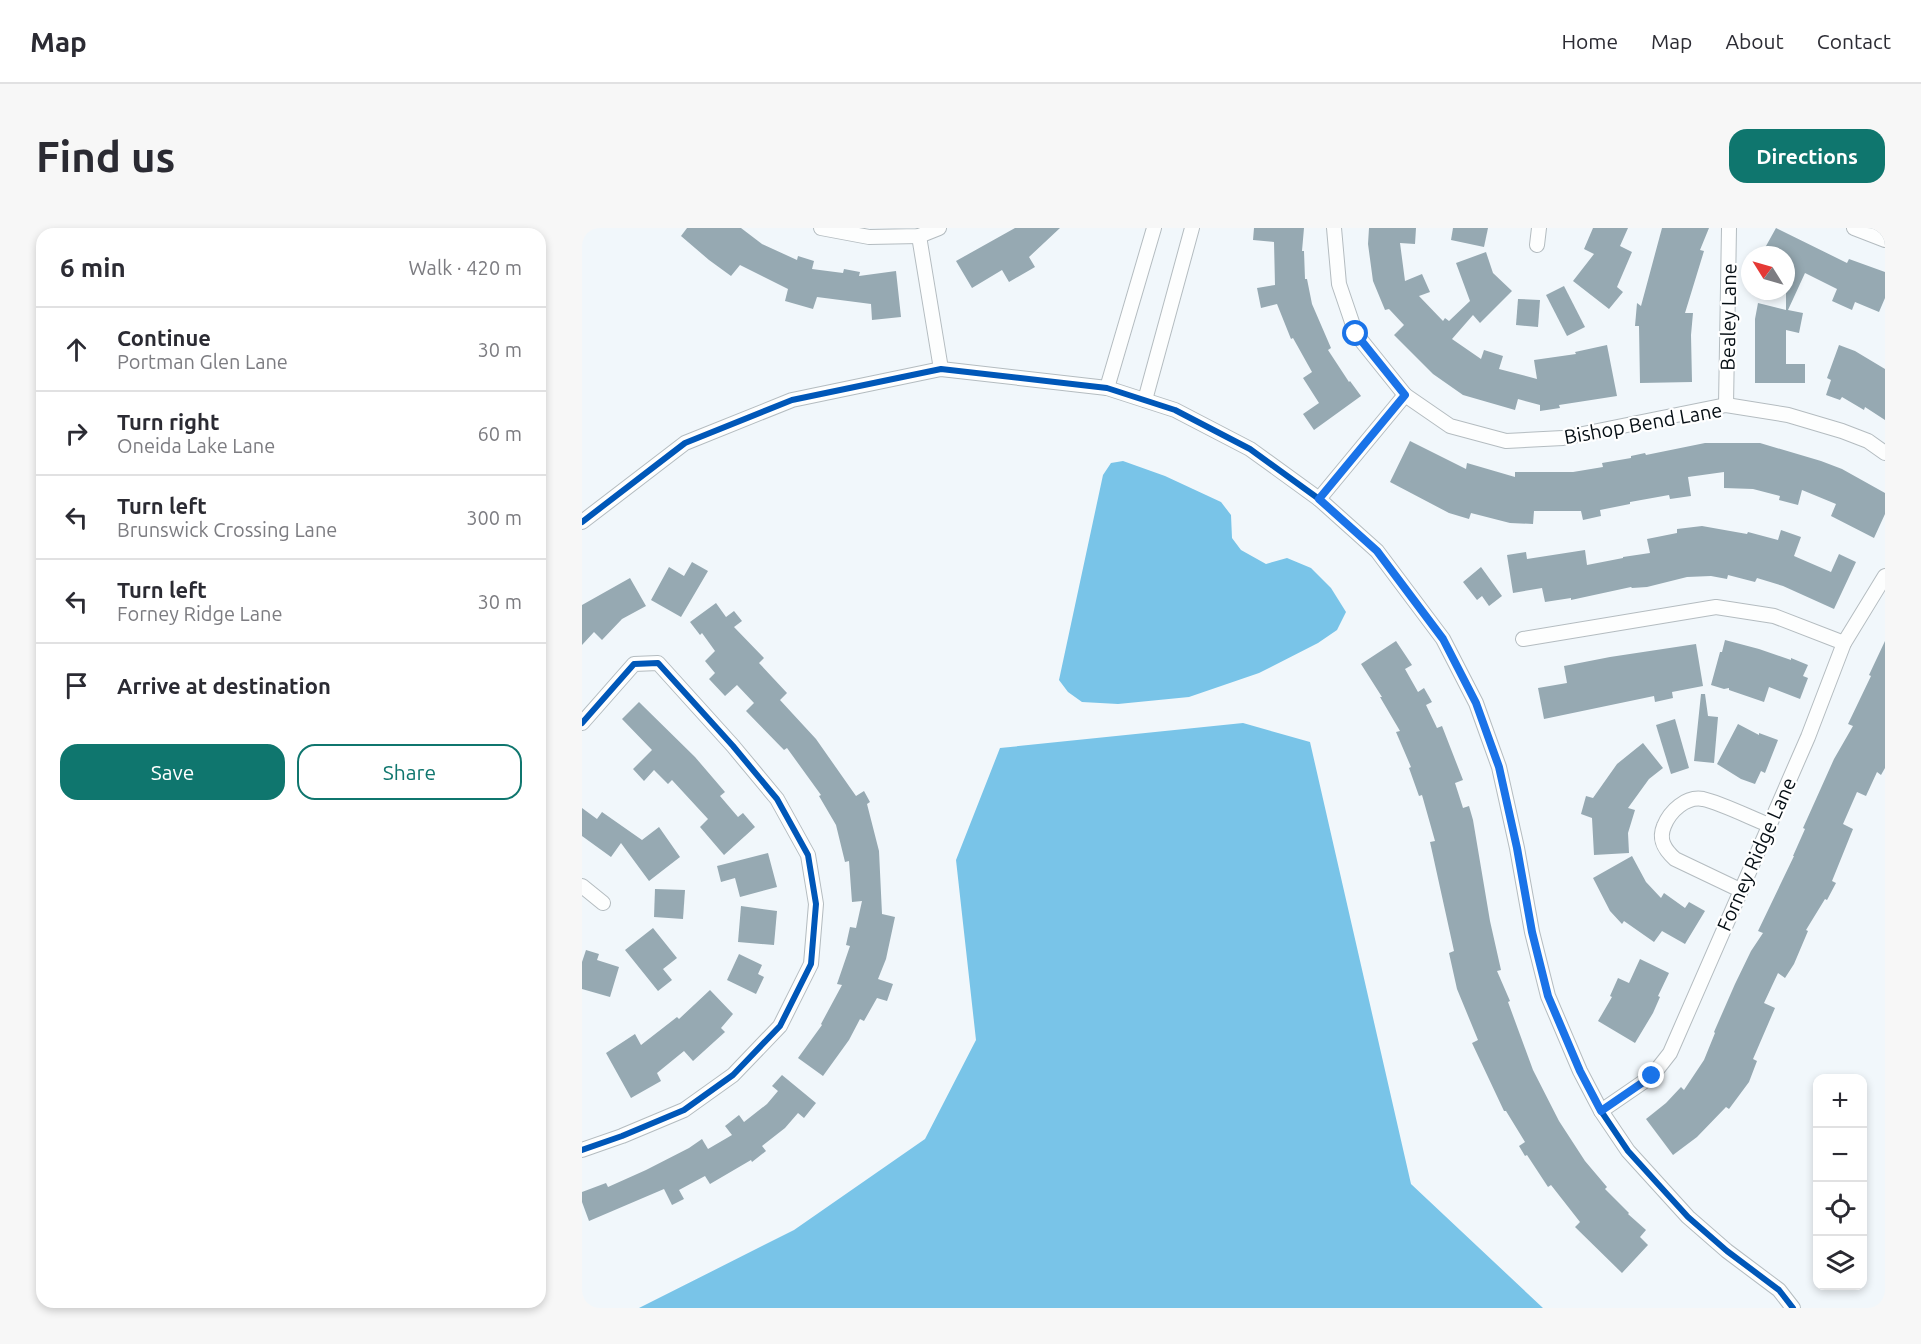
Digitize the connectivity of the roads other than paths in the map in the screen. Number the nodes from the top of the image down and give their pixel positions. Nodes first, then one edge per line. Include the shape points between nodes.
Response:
1 (821, 228) edge
2 (939, 228) edge
3 (1154, 228) edge
4 (1192, 228) edge
5 (1334, 228) edge
6 (1539, 228) edge
7 (1729, 228) edge
8 (1854, 228) edge
9 (919, 236) junction
10 (1885, 240) edge
11 (1537, 245) dead end
12 (941, 369) junction
13 (1107, 388) junction
14 (1405, 395) junction
15 (1145, 400) junction
16 (1726, 405) junction
17 (1885, 453) edge
18 (1319, 499) junction
19 (582, 522) edge
20 (1885, 576) edge
21 (1522, 639) dead end
22 (1844, 642) junction
23 (582, 723) edge
24 (1769, 825) junction
25 (582, 886) edge
26 (1740, 890) junction
27 (603, 903) dead end
28 (1601, 1111) junction
29 (582, 1150) edge
30 (1793, 1308) edge

1 - 9 street via 869,237
2 - 9 street
3 - 13 street
4 - 15 street
5 - 14 street, Bishop Bend Lane via 1339,284 1356,334
6 - 11 street
7 - 16 street, Bealey Lane
8 - 10 street
9 - 12 street
12 - 13 street
12 - 19 street via 792,400 685,443
13 - 15 street
14 - 16 street, Bishop Bend Lane via 1450,426 1506,441 1563,438
14 - 18 street
15 - 18 street via 1174,410 1250,449
16 - 17 street, Bishop Bend Lane via 1788,415 1842,431
18 - 28 street via 1377,551 1443,639 1476,703 1499,767 1548,996
20 - 22 street, Forney Ridge Lane
21 - 22 street via 1716,607 1774,616
22 - 24 street, Forney Ridge Lane
23 - 29 street via 634,664 658,663 777,799 808,855 816,904 811,964 780,1026 733,1075 684,1110
24 - 26 street, Forney Ridge Lane
24 - 26 street via 1702,799 1679,805 1663,828 1661,840 1675,859
25 - 27 street
26 - 28 street, Forney Ridge Lane via 1670,1053 1652,1076
28 - 30 street via 1628,1151 1688,1217 1779,1290

